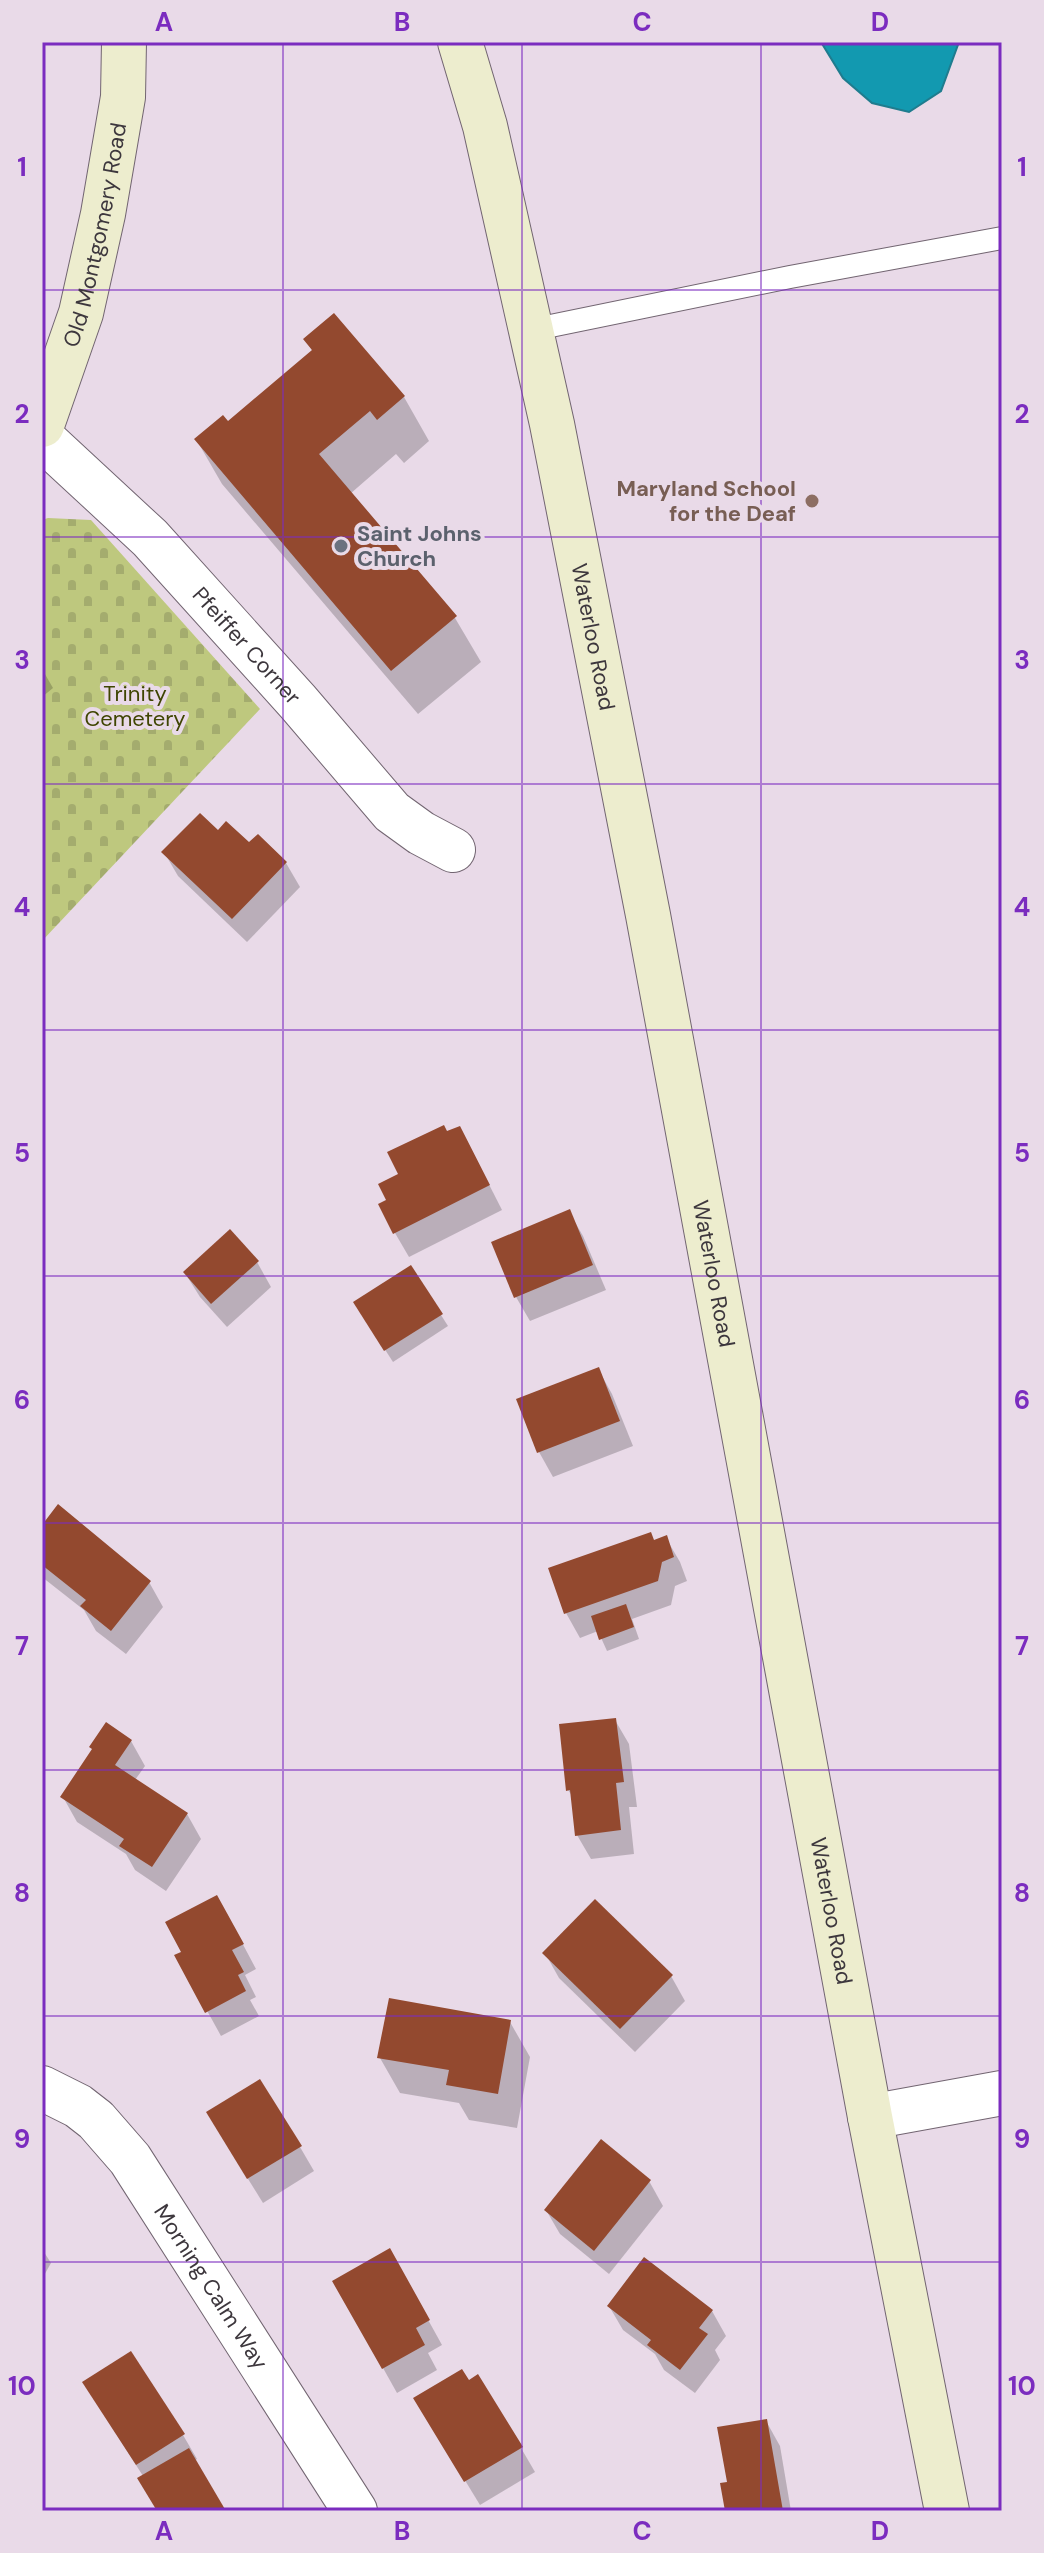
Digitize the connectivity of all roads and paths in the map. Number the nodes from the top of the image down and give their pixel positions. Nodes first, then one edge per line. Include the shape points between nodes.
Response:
1 (124, 42) edge
2 (460, 42) edge
3 (1002, 238) edge
4 (531, 330) junction
5 (42, 425) edge
6 (42, 438) edge
7 (453, 850) dead end
8 (42, 2088) edge
9 (1002, 2093) edge
10 (870, 2117) junction
11 (355, 2511) edge
12 (947, 2511) edge

1 - 5 main road, Old Montgomery Road via 123,97 103,214 81,313
2 - 4 main road, Waterloo Road via 485,126
3 - 4 lane
4 - 10 main road, Waterloo Road via 648,915
6 - 7 street, Pfeiffer Corner via 150,538 392,812
8 - 11 street, Morning Calm Way via 96,2120 130,2159
9 - 10 street
10 - 12 main road, Waterloo Road

